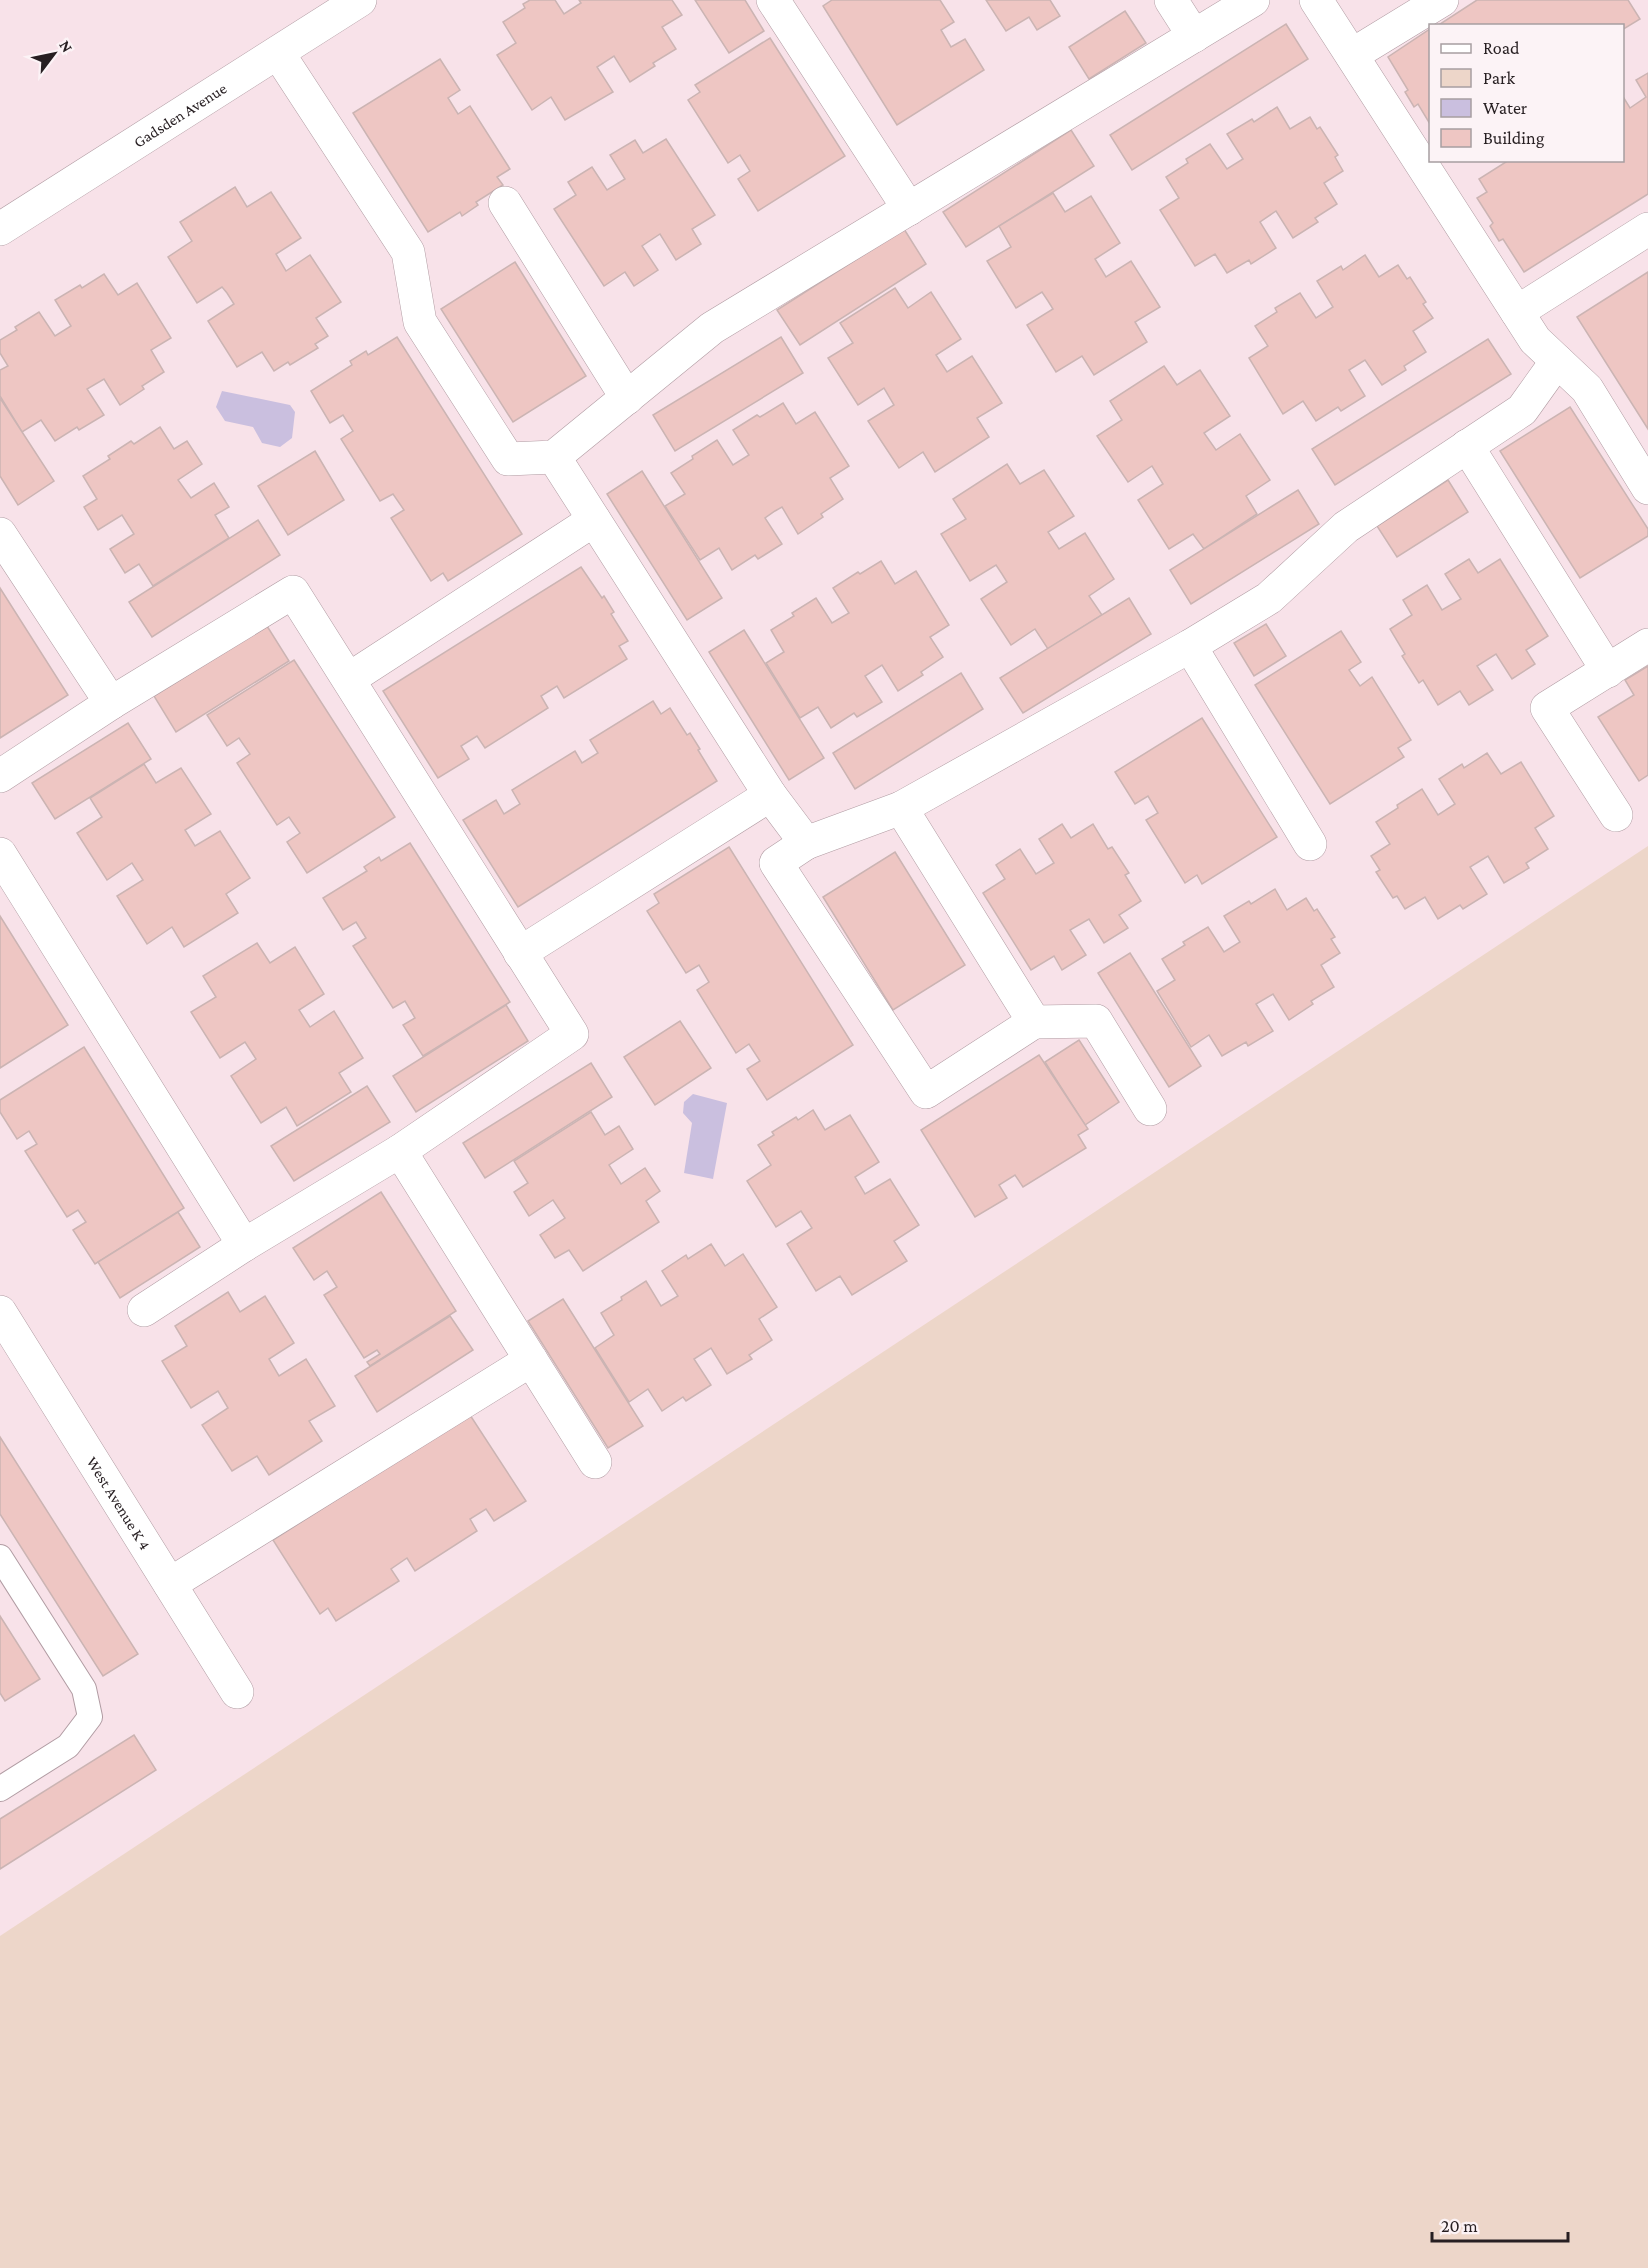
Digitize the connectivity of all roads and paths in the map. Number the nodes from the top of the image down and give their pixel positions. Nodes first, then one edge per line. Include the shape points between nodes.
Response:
1 (360, 0) edge
2 (773, 0) edge
3 (1171, 0) edge
4 (1253, 0) edge
5 (1316, 0) edge
6 (1442, 0) edge
7 (1194, 36) junction
8 (278, 53) junction
9 (1352, 55) junction
10 (505, 203) dead end
11 (909, 209) junction
12 (1648, 229) edge
13 (0, 230) edge
14 (1517, 312) junction
15 (1557, 361) junction
16 (627, 398) junction
17 (1467, 446) junction
18 (554, 457) junction
19 (1648, 488) edge
20 (594, 519) junction
21 (0, 534) edge
22 (1648, 645) edge
23 (1190, 646) junction
24 (1608, 671) junction
25 (349, 679) junction
26 (111, 704) junction
27 (0, 776) edge
28 (770, 795) junction
29 (901, 808) junction
30 (1616, 815) dead end
31 (806, 843) junction
32 (1310, 844) dead end
33 (0, 854) edge
34 (520, 953) junction
35 (1034, 1022) junction
36 (1150, 1109) dead end
37 (400, 1150) junction
38 (244, 1245) junction
39 (144, 1310) dead end
40 (0, 1312) edge
41 (531, 1360) junction
42 (595, 1462) dead end
43 (0, 1557) edge
44 (170, 1584) junction
45 (237, 1692) dead end
46 (0, 1789) edge

1 - 8 street, Gadsden Avenue
2 - 11 street
3 - 7 street
4 - 7 street
5 - 9 street
6 - 9 street
7 - 11 street
8 - 13 street, Gadsden Avenue
8 - 18 street via 408,252 420,321 508,459
9 - 14 street
10 - 16 street
11 - 16 street via 712,328
12 - 14 street
14 - 15 street via 1535,340
15 - 17 street via 1522,410
15 - 19 street via 1587,389
16 - 18 street
17 - 23 street via 1346,527 1269,598
17 - 24 street
18 - 20 street
20 - 25 street
20 - 28 street
21 - 26 street
22 - 24 street
23 - 29 street
23 - 32 street
24 - 30 street via 1547,708
25 - 26 street via 293,592
25 - 34 street
26 - 27 street
28 - 31 street
28 - 34 street
29 - 31 street
29 - 35 street
31 - 35 street via 776,863 926,1092
33 - 38 street
34 - 37 street via 572,1034
35 - 36 street via 1096,1021
37 - 38 street
37 - 41 street
38 - 39 street
40 - 44 street, West Avenue K 4
41 - 42 street
41 - 44 street
43 - 46 lane via 84,1689 90,1718 68,1746
44 - 45 street, West Avenue K 4

